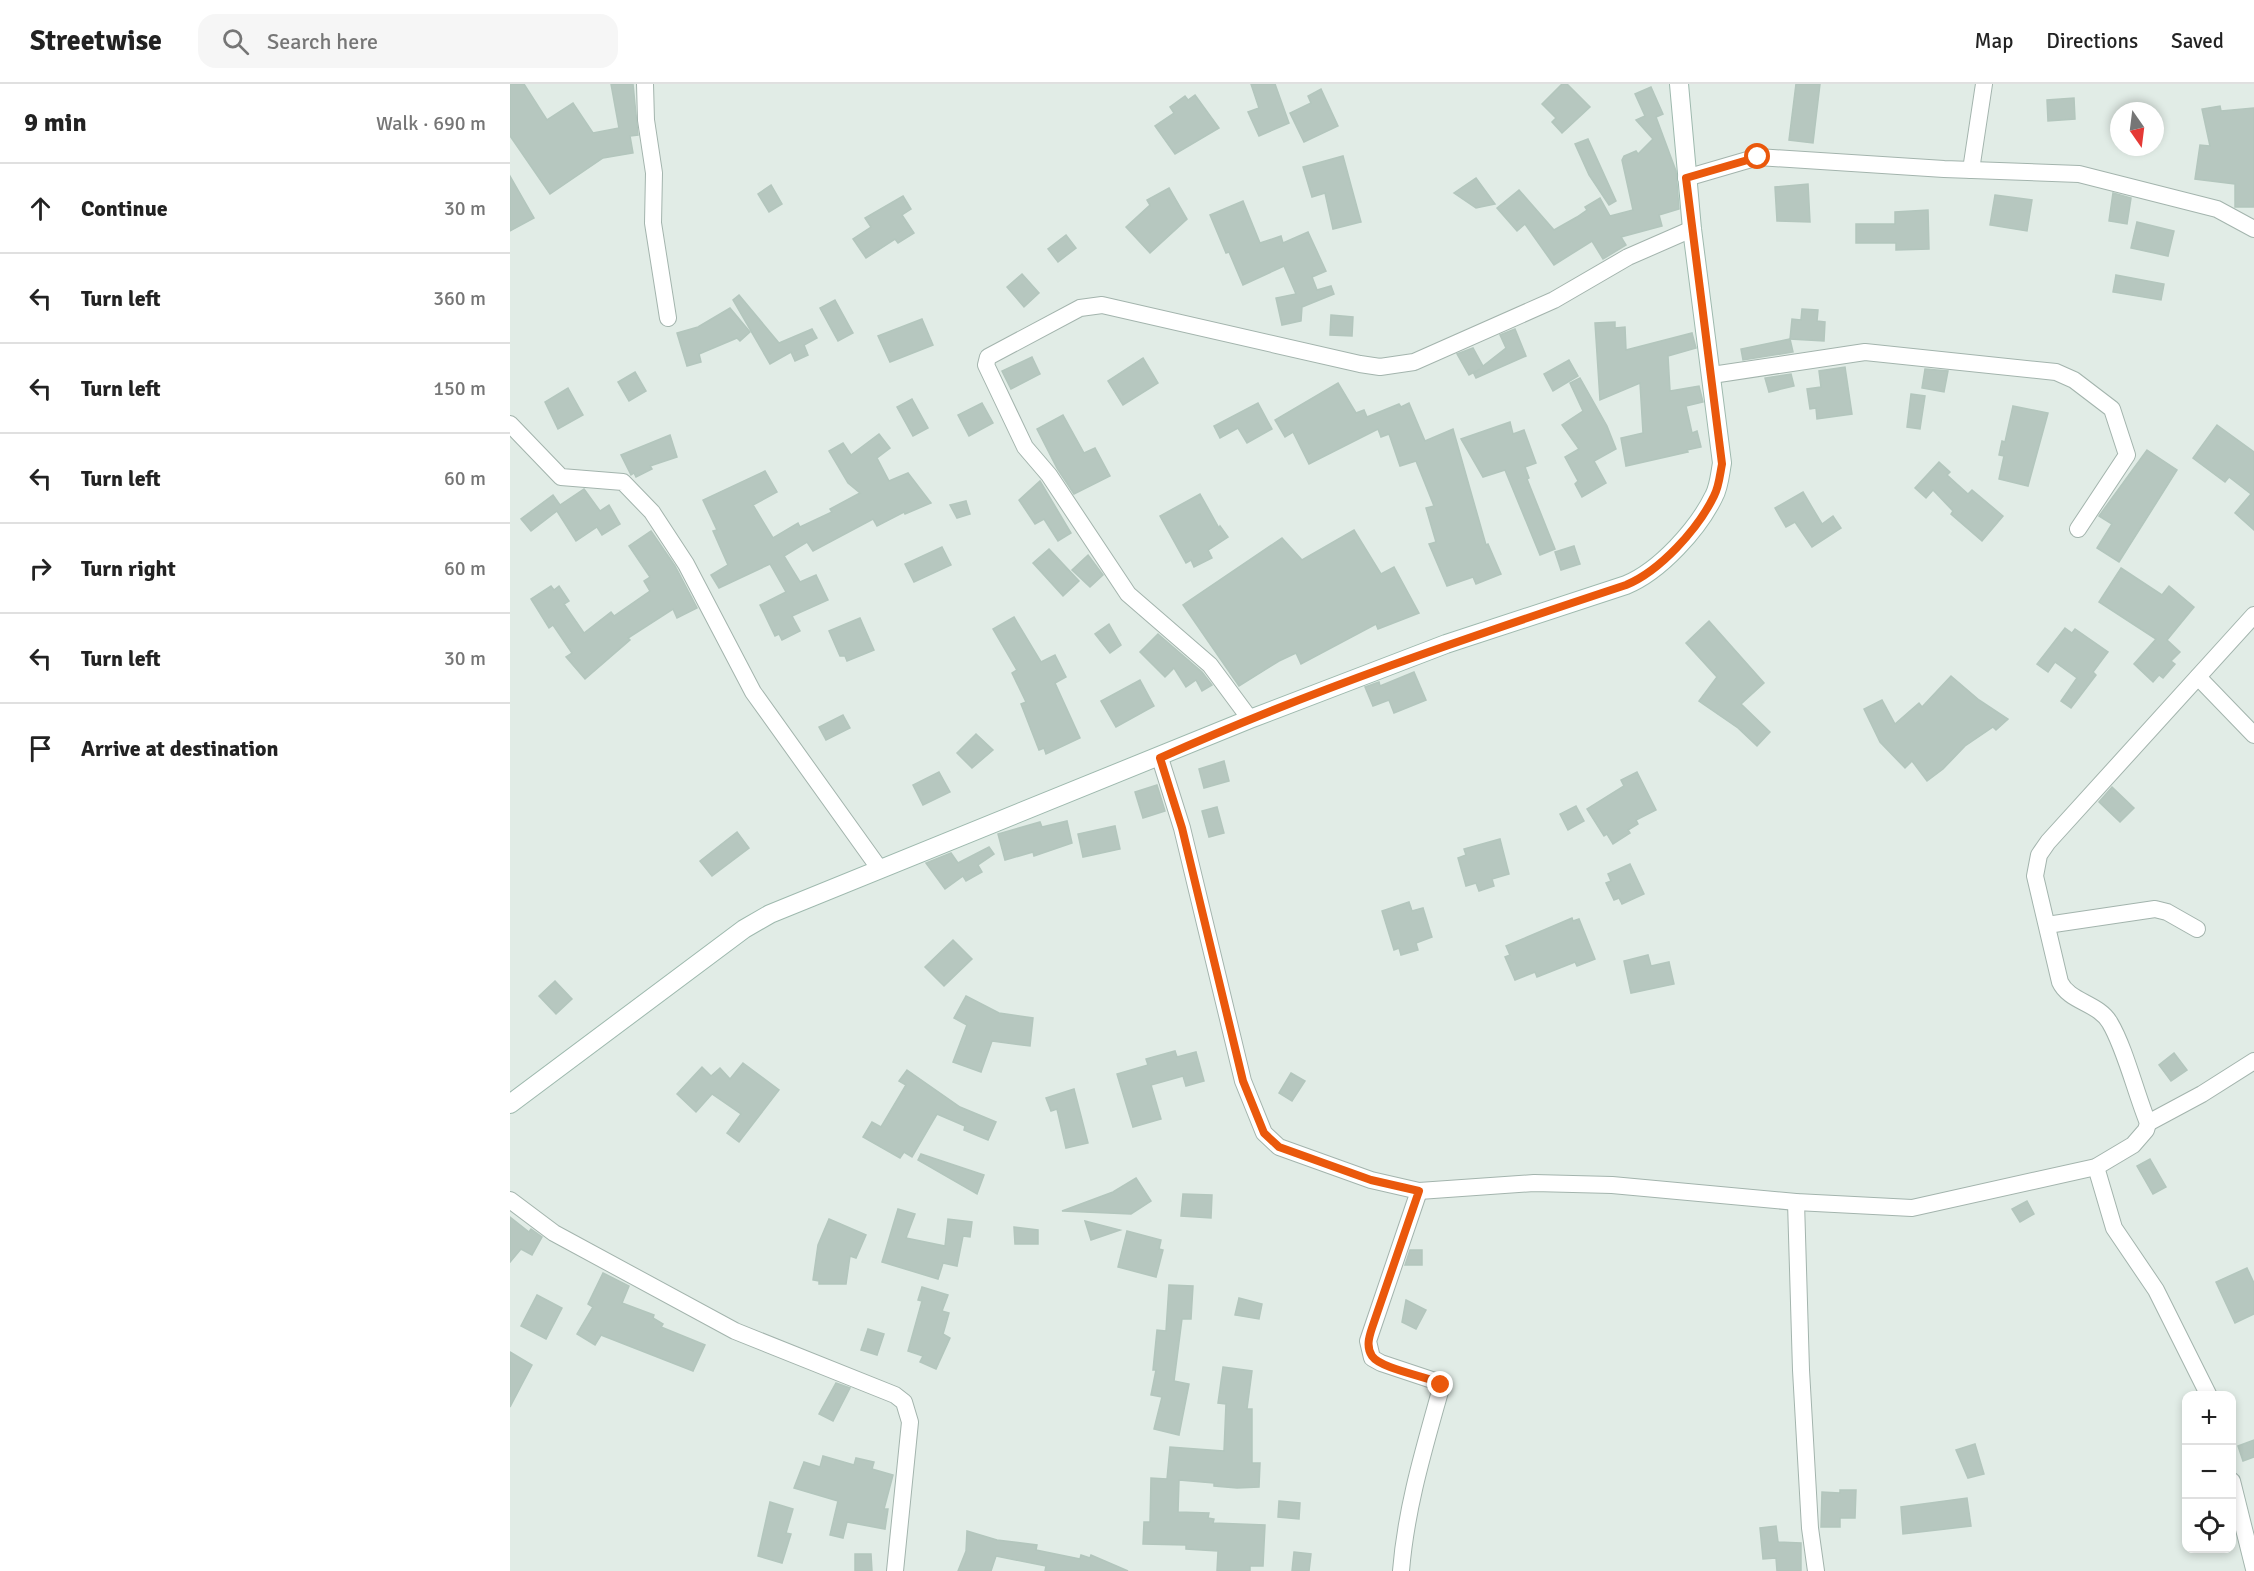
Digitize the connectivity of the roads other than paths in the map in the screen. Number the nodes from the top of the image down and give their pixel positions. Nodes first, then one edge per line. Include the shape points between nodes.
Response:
1 (645, 84) edge
2 (1679, 84) edge
3 (1984, 84) edge
4 (1971, 170) junction
5 (1686, 178) junction
6 (1692, 229) junction
7 (2254, 229) edge
8 (668, 318) dead end
9 (1712, 375) junction
10 (510, 424) edge
11 (2078, 529) dead end
12 (2254, 615) edge
13 (2198, 677) junction
14 (1250, 719) junction
15 (2254, 735) edge
16 (1160, 758) junction
17 (879, 868) junction
18 (2047, 925) junction
19 (2197, 929) dead end
20 (2254, 1061) edge
21 (510, 1104) edge
22 (2148, 1123) junction
23 (2096, 1167) junction
24 (1419, 1191) junction
25 (510, 1200) edge
26 (1796, 1202) junction
27 (2207, 1391) edge
28 (2236, 1497) edge
29 (2254, 1569) edge
30 (895, 1571) edge
31 (1401, 1571) edge
32 (1816, 1571) edge

1 - 8 street via 654,172 653,224
2 - 5 street
3 - 4 street
4 - 5 street via 1758,157
4 - 7 street via 2079,174 2217,209
5 - 6 street
6 - 9 street
6 - 14 street via 1628,257 1554,300 1414,362 1380,367 1360,364 1102,305 1080,308 988,357 986,365 1025,447 1049,475 1128,594 1210,664
9 - 11 street via 1865,352 2056,372 2074,380 2112,409 2127,455
9 - 14 street via 1722,464 1715,495 1662,563 1645,577 1446,644
10 - 17 street via 561,477 623,482 652,512 686,564 753,692
12 - 13 street
13 - 15 street
13 - 18 street via 2039,855 2035,876
14 - 16 street
16 - 17 street
16 - 24 street via 1182,828 1243,1081 1264,1133 1279,1147 1371,1180
17 - 21 street via 744,929
18 - 19 street via 2156,909
18 - 22 street via 2062,987 2103,1013 2110,1023
20 - 22 street
22 - 23 street via 2133,1145
23 - 26 street via 1912,1208
23 - 27 street via 2114,1228 2156,1290
24 - 26 street via 1534,1183 1612,1185
24 - 31 street via 1368,1341 1372,1358 1438,1382 1442,1388 1403,1535
25 - 30 street via 554,1233 735,1331 904,1402 910,1434
26 - 32 street via 1801,1371
28 - 29 street

